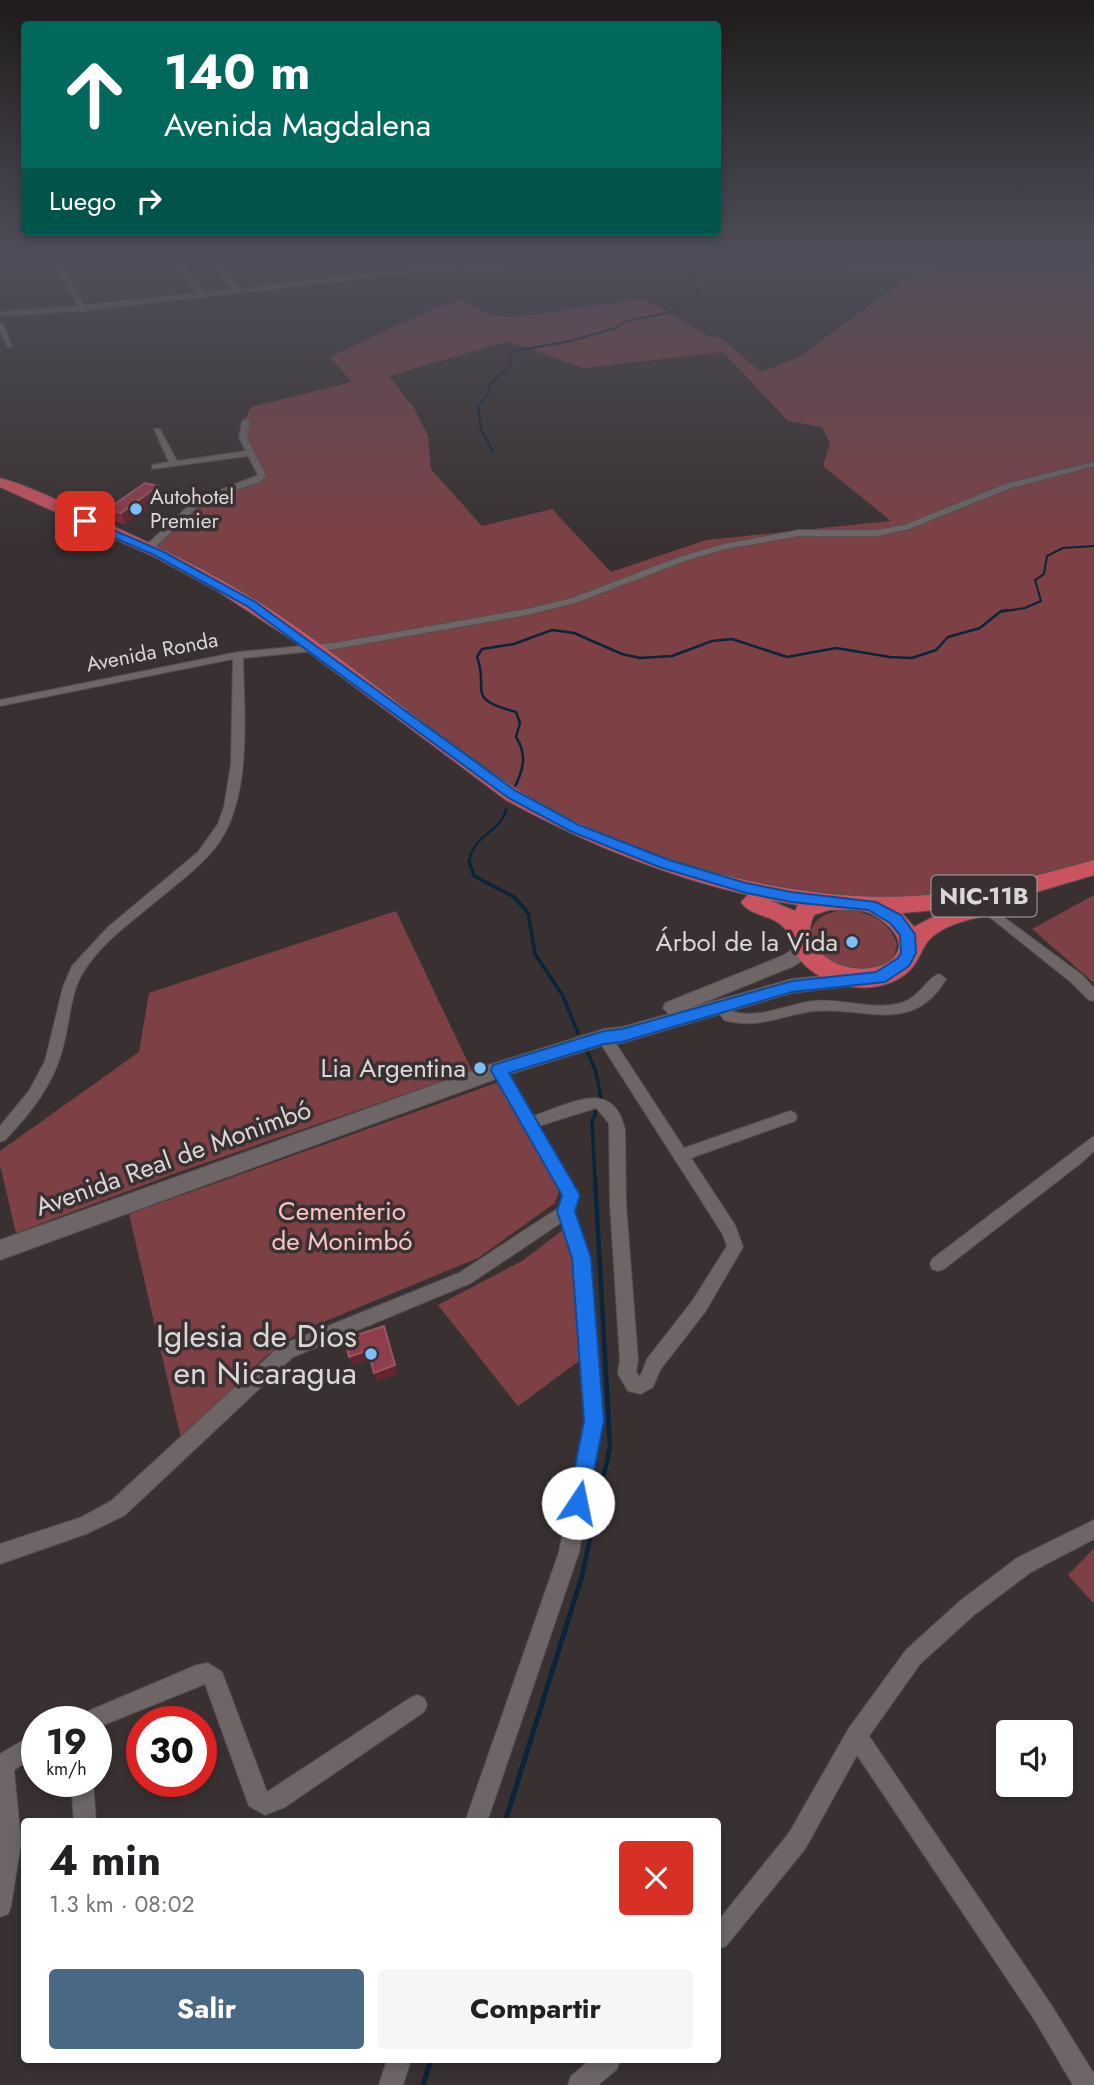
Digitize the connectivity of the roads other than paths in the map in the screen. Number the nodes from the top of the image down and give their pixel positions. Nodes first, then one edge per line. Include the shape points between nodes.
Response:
1 (246, 421) dead end
2 (158, 431) dead end
3 (250, 453) junction
4 (174, 464) junction
5 (1094, 464) edge
6 (155, 467) dead end
7 (0, 482) edge
8 (0, 489) edge
9 (148, 549) junction
10 (305, 648) junction
11 (237, 655) junction
12 (0, 703) edge
13 (1094, 867) edge
14 (1094, 877) edge
15 (827, 902) junction
16 (871, 905) junction
17 (986, 908) junction
18 (799, 935) junction
19 (910, 945) junction
20 (939, 979) dead end
21 (852, 980) junction
22 (1094, 996) edge
23 (722, 1006) junction
24 (604, 1037) junction
25 (499, 1070) junction
26 (790, 1117) dead end
27 (528, 1124) junction
28 (0, 1136) edge
29 (1094, 1142) edge
30 (679, 1156) junction
31 (566, 1211) junction
32 (0, 1251) edge
33 (938, 1264) dead end
34 (1094, 1529) edge
35 (0, 1554) edge
36 (417, 1705) dead end
37 (112, 1711) edge
38 (856, 1735) junction
39 (21, 1753) edge
40 (2, 1766) edge
41 (83, 1797) edge
42 (85, 1818) edge
43 (477, 1818) edge
44 (0, 1906) edge
45 (721, 1934) edge
46 (398, 2063) edge
47 (605, 2063) edge
48 (391, 2085) edge
49 (580, 2085) edge
50 (1087, 2085) edge

1 - 3 street via 243,438
2 - 4 street
3 - 4 street
3 - 9 street via 262,476 191,507
4 - 6 street
5 - 10 street, Avenida Ronda via 1008,486 906,527 877,533 799,533 724,547 575,600 527,612
7 - 9 highway, NIC-11B
8 - 10 highway, NIC-11B via 196,579
9 - 10 highway, NIC-11B via 230,592
10 - 11 street, Avenida Ronda
10 - 15 highway, NIC-11B via 512,794 574,828 708,877 766,893
10 - 18 highway, NIC-11B via 536,818 596,849 781,912 791,919
11 - 12 street, Avenida Ronda
11 - 28 street via 238,733 224,825 184,870 84,960 75,974 44,1082
13 - 16 highway, NIC-11B via 964,900
14 - 17 highway, NIC-11B
15 - 16 highway, NIC-11B
15 - 18 highway via 806,910
16 - 19 highway, NIC-11B via 895,919
17 - 19 highway, NIC-11B via 940,920
17 - 22 street
18 - 21 highway, NIC-11B via 808,955 832,974
18 - 24 street, Avenida Real de Monimbó via 798,954 777,967
19 - 21 highway, NIC-11B via 903,962 888,974
20 - 23 street via 924,997 899,1009 816,1006 751,1020 729,1016
21 - 23 street, Avenida Real de Monimbó via 810,982
23 - 24 street, Avenida Real de Monimbó
24 - 25 street, Avenida Real de Monimbó
24 - 30 street
25 - 27 street
25 - 32 street, Avenida Real de Monimbó
26 - 30 street
27 - 30 street via 596,1102 616,1121 627,1374 634,1385 647,1381 653,1365 699,1306 735,1247 734,1238
27 - 31 street via 571,1195
29 - 33 street
31 - 35 street via 465,1279 288,1351 118,1508 86,1525
31 - 43 street via 582,1258 594,1421 569,1552
34 - 38 street via 1024,1565 967,1608 913,1657
36 - 37 street via 265,1804 257,1798 215,1679 208,1673
38 - 45 street via 797,1841
38 - 50 street
39 - 40 street
40 - 44 street via 10,1842
41 - 42 street
46 - 48 street
47 - 49 street

